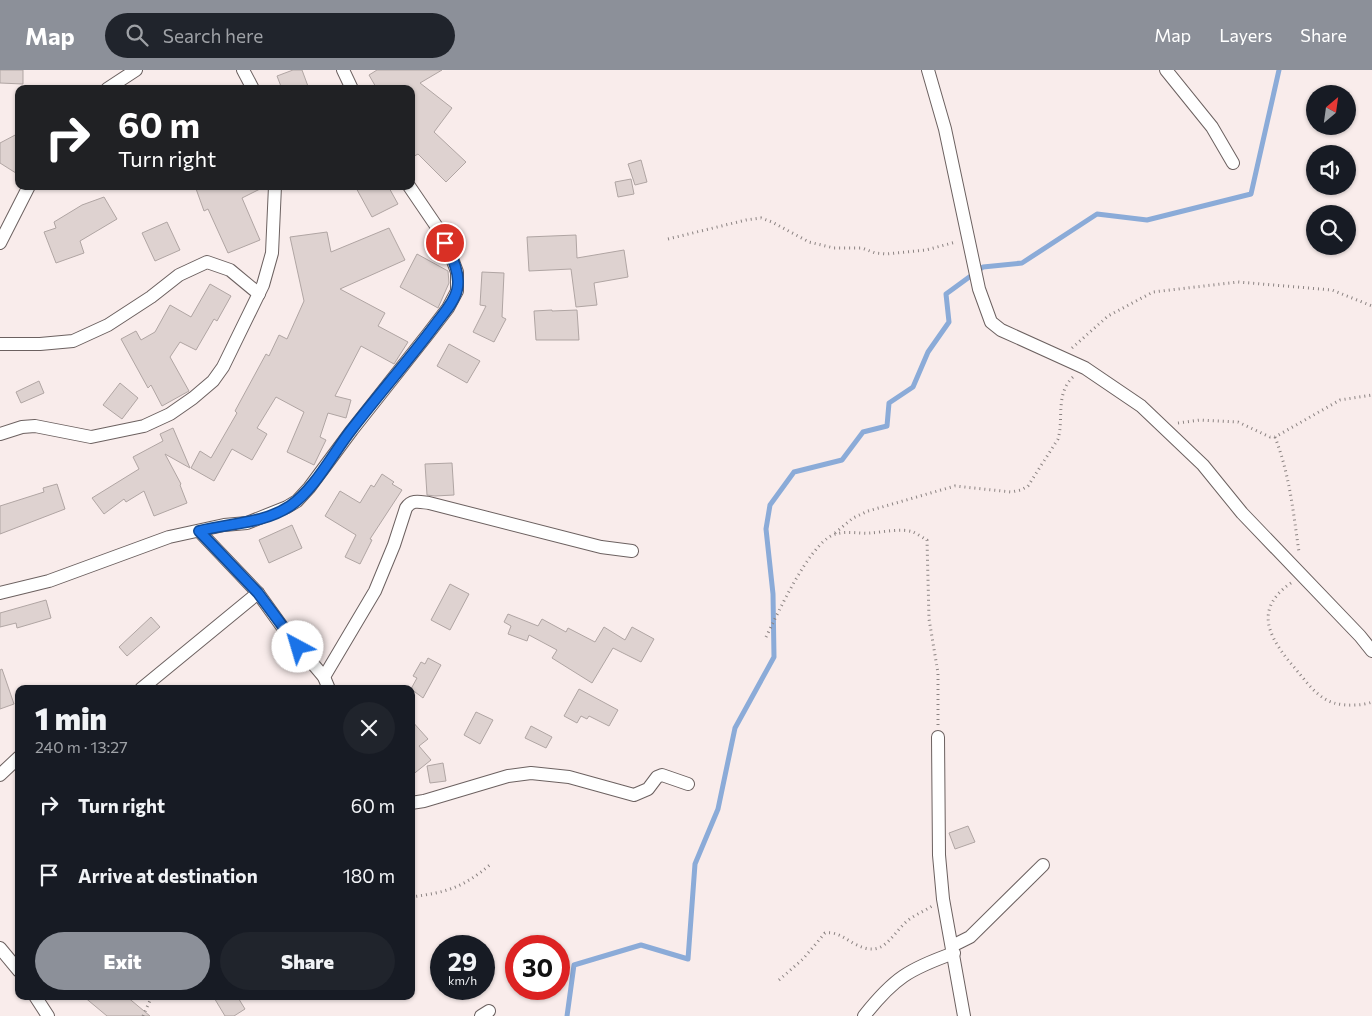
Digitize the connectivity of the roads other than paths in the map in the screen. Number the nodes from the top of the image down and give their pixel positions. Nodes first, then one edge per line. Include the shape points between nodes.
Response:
1 (136, 70) edge
2 (243, 70) edge
3 (343, 70) edge
4 (928, 70) edge
5 (1166, 70) edge
6 (113, 85) edge
7 (251, 85) edge
8 (350, 85) edge
9 (1233, 163) dead end
10 (26, 190) edge
11 (275, 190) edge
12 (412, 190) edge
13 (6, 221) edge
14 (0, 243) edge
15 (259, 294) junction
16 (0, 344) edge
17 (0, 434) edge
18 (199, 531) junction
19 (632, 551) dead end
20 (0, 593) edge
21 (258, 593) junction
22 (1372, 650) edge
23 (327, 683) edge
24 (145, 685) edge
25 (938, 736) road end
26 (15, 761) edge
27 (0, 775) edge
28 (688, 784) dead end
29 (415, 803) edge
30 (1043, 865) dead end
31 (0, 948) edge
32 (953, 950) junction
33 (15, 966) edge
34 (38, 1000) edge
35 (48, 1016) edge
36 (864, 1016) edge
37 (964, 1016) edge

1 - 6 street
2 - 7 street
3 - 8 street
4 - 22 street via 945,129 979,289 990,322 1085,368 1141,406 1218,481 1242,513
5 - 9 street via 1212,127
10 - 13 street
11 - 15 street via 272,253
12 - 18 street via 450,252 458,281 452,300 297,501 248,523
13 - 14 street
15 - 16 street via 230,270 207,262 179,275 108,325 73,341
15 - 17 street via 223,367 193,398 170,414 144,426 92,437 35,426
18 - 20 street via 147,544 49,582
18 - 21 street
19 - 23 street via 601,547 429,503 410,503 375,591
21 - 23 street
21 - 24 street
25 - 32 street via 939,856
26 - 27 street
28 - 29 street via 662,776 657,777 648,789 634,794 569,777 531,773 508,776
30 - 32 street
31 - 33 street
32 - 36 street via 900,977
32 - 37 street
34 - 35 street

